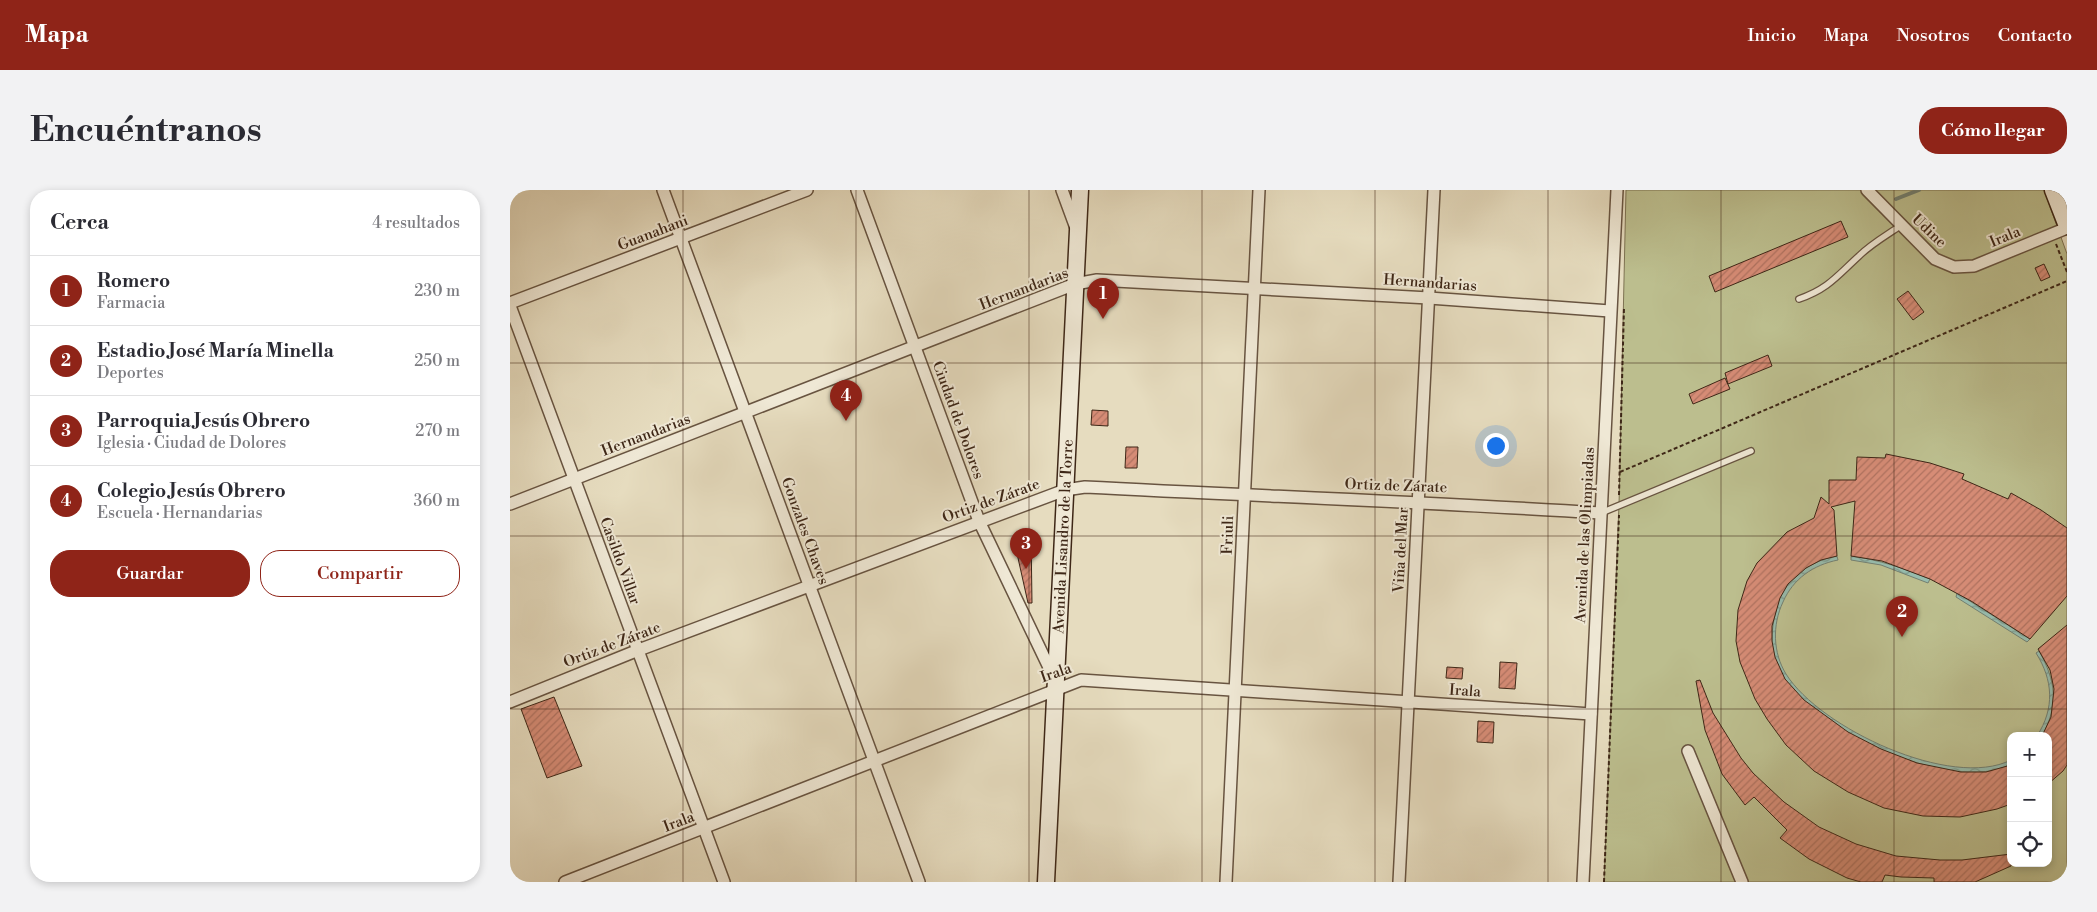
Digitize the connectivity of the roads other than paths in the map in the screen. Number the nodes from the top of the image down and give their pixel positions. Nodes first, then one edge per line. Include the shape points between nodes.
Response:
1 (663, 190) edge
2 (807, 190) edge
3 (857, 190) edge
4 (1062, 190) edge
5 (1080, 190) edge
6 (1260, 190) edge
7 (1434, 190) edge
8 (1617, 190) edge
9 (1866, 190) edge
10 (2052, 190) edge
11 (1900, 226) junction
12 (2067, 227) edge
13 (1078, 232) junction
14 (681, 239) junction
15 (1954, 267) joint
16 (1075, 284) junction
17 (1254, 289) junction
18 (1429, 298) junction
19 (1799, 299) dead end
20 (510, 304) edge
21 (1610, 311) junction
22 (915, 346) junction
23 (745, 412) junction
24 (1752, 451) dead end
25 (574, 478) junction
26 (1065, 490) junction
27 (1244, 495) junction
28 (1418, 502) junction
29 (510, 504) edge
30 (1601, 513) junction
31 (979, 521) junction
32 (810, 587) junction
33 (636, 651) junction
34 (1056, 685) junction
35 (1236, 690) junction
36 (510, 702) edge
37 (1408, 702) junction
38 (1591, 714) junction
39 (1688, 751) dead end
40 (874, 761) junction
41 (704, 829) junction
42 (565, 882) edge
43 (724, 882) edge
44 (919, 882) edge
45 (1046, 882) edge
46 (1226, 882) edge
47 (1399, 882) edge
48 (1583, 882) edge
49 (1742, 882) edge

1 - 14 street, Gonzales Chaves
2 - 14 street, Guanahani
3 - 22 street, Ciudad de Dolores
4 - 13 street
5 - 13 street, Avenida Lisandro de la Torre
6 - 17 street, Friuli
7 - 18 street, Viña del Mar
8 - 21 street, Avenida de las Olimpiadas
9 - 11 street, Udine
10 - 12 street
11 - 15 street, Udine via 1935,258
11 - 19 lane via 1860,254 1816,294
12 - 15 street, Irala via 1974,266
13 - 16 street, Avenida Lisandro de la Torre
14 - 20 street, Guanahani
14 - 23 street, Gonzales Chaves
16 - 17 street, Hernandarias via 1097,280
16 - 22 street, Hernandarias
16 - 26 street, Avenida Lisandro de la Torre
17 - 18 street, Hernandarias
17 - 27 street, Friuli
18 - 21 street, Hernandarias
18 - 28 street, Viña del Mar
20 - 25 street, Casildo Villar
21 - 30 street, Avenida de las Olimpiadas
22 - 23 street, Hernandarias
22 - 31 street, Ciudad de Dolores
23 - 25 street, Hernandarias
23 - 32 street, Gonzales Chaves
24 - 30 lane
25 - 29 street, Hernandarias
25 - 33 street, Casildo Villar
26 - 27 street, Ortiz de Zárate via 1085,487
26 - 31 street, Ortiz de Zárate
26 - 34 street, Avenida Lisandro de la Torre
27 - 28 street, Ortiz de Zárate
27 - 35 street, Friuli
28 - 30 street, Ortiz de Zárate
28 - 37 street, Viña del Mar
30 - 38 street, Avenida de las Olimpiadas
31 - 32 street, Ortiz de Zárate
31 - 34 street, Ciudad de Dolores
32 - 33 street, Ortiz de Zárate
32 - 40 street, Gonzales Chaves
33 - 36 street, Ortiz de Zárate
33 - 41 street, Casildo Villar
34 - 35 street, Irala via 1080,680
34 - 40 street, Irala
34 - 45 street, Avenida Lisandro de la Torre
35 - 37 street, Irala
35 - 46 street, Friuli
37 - 38 street, Irala
37 - 47 street, Viña del Mar
38 - 48 street, Avenida de las Olimpiadas
39 - 49 street
40 - 41 street, Irala
40 - 44 street, Gonzales Chaves
41 - 42 street, Irala
41 - 43 street, Casildo Villar

